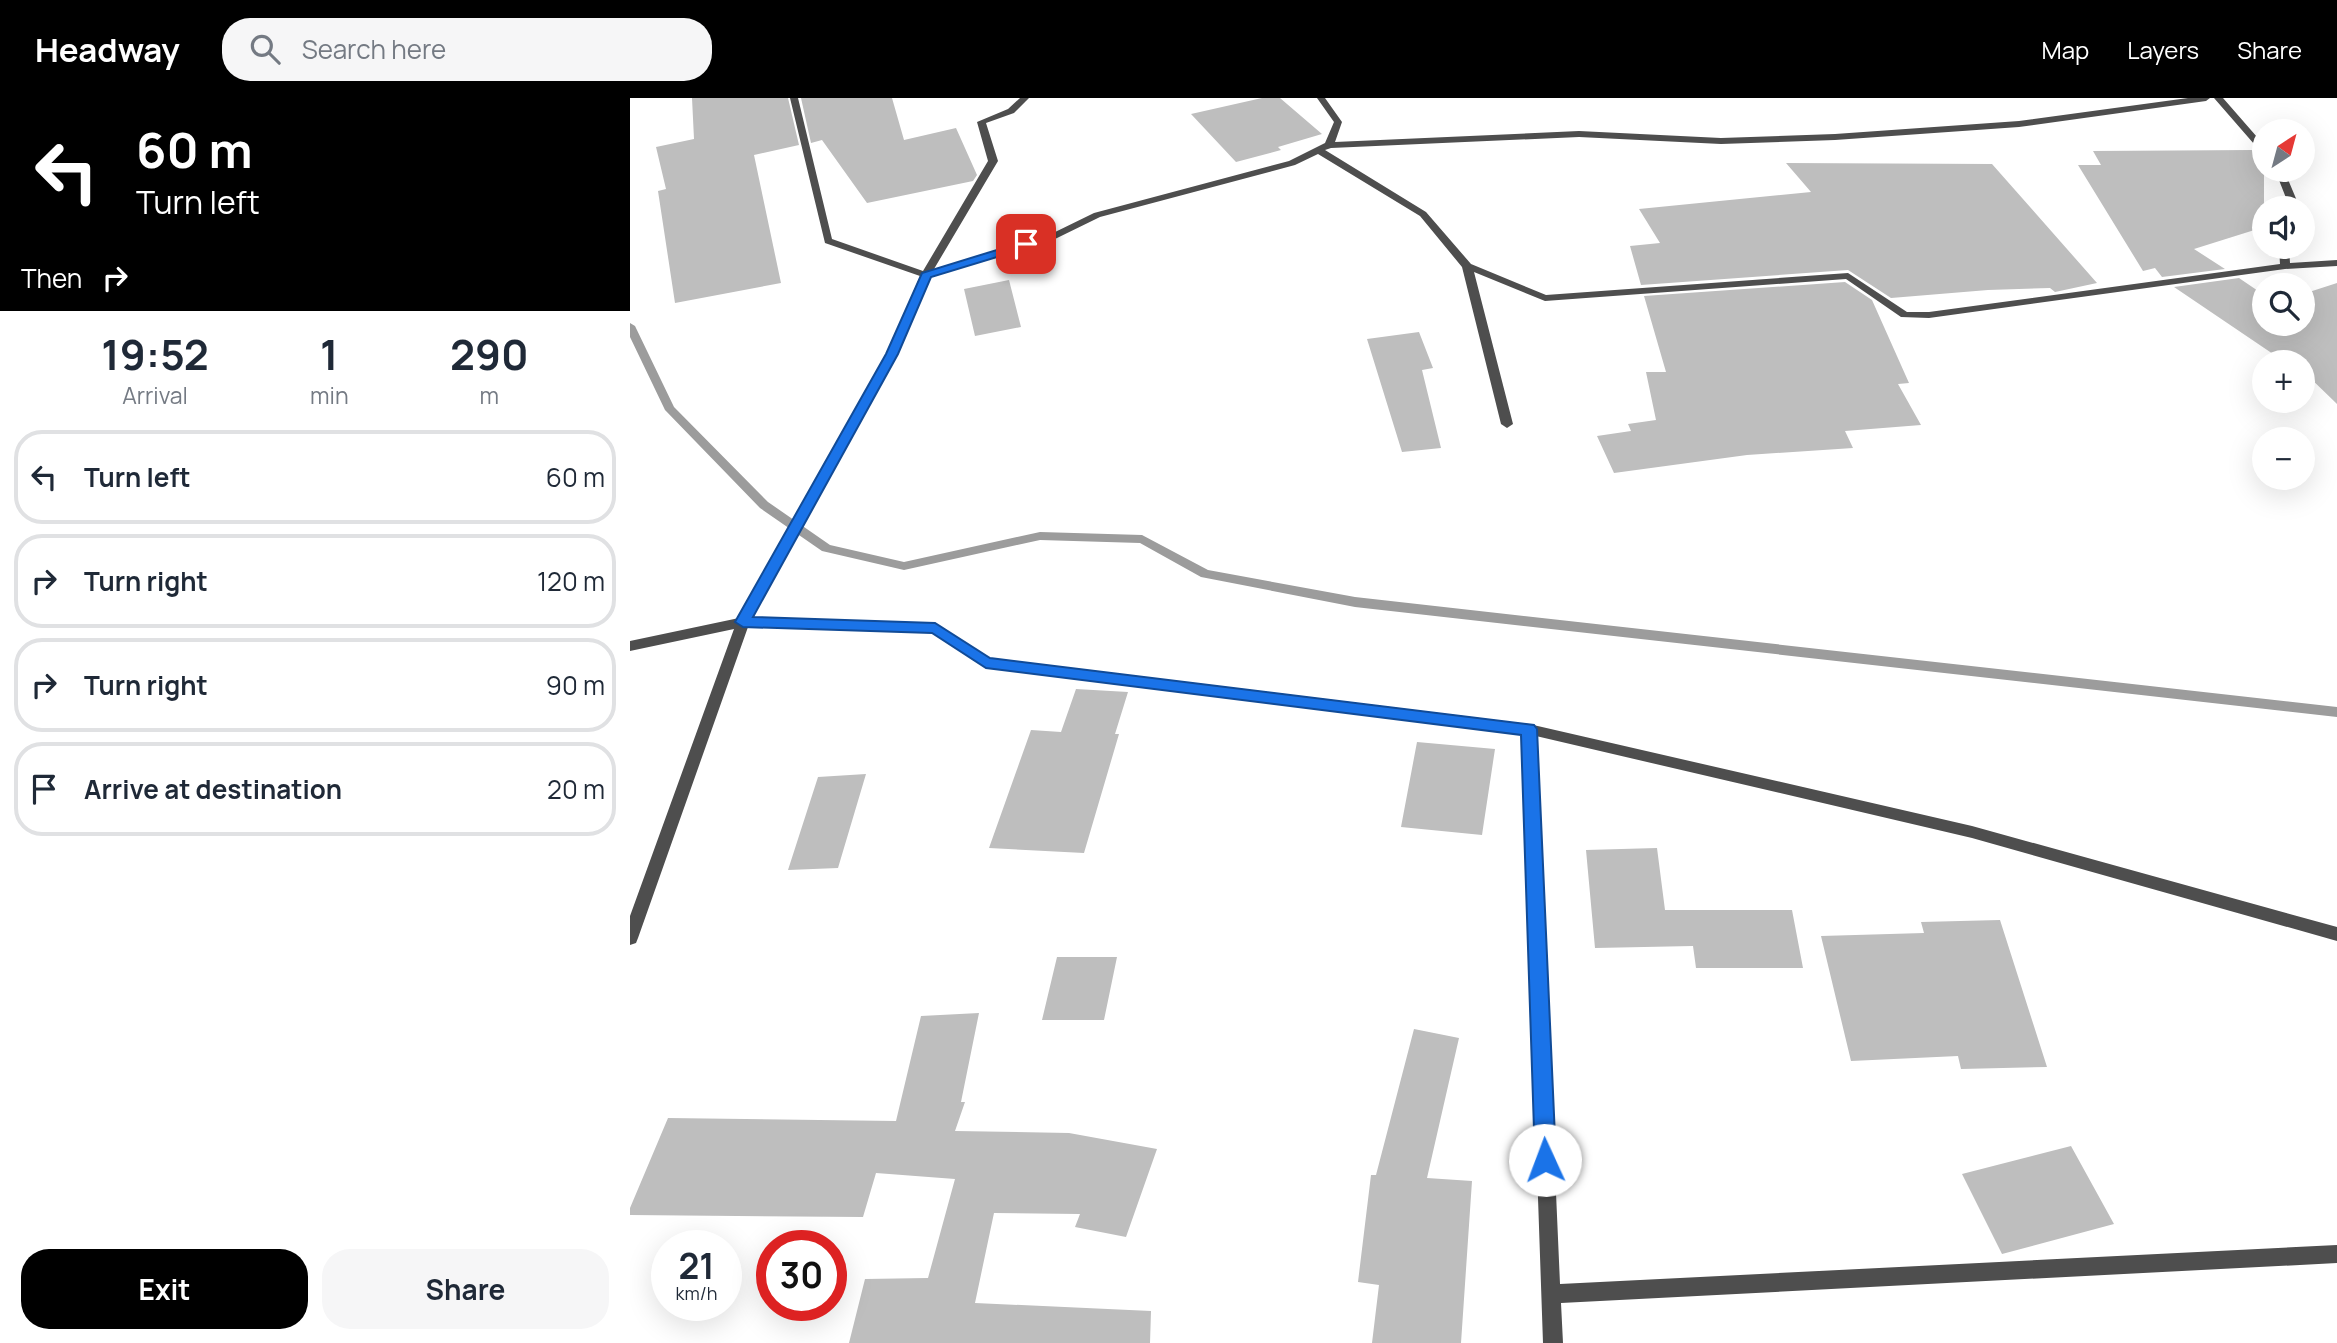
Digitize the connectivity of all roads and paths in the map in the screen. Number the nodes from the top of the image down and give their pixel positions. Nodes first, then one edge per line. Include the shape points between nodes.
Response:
1 (794, 98) edge
2 (1025, 98) edge
3 (1321, 98) edge
4 (2206, 98) edge
5 (2218, 98) edge
6 (2252, 136) edge
7 (1323, 148) junction
8 (2285, 259) edge
9 (2337, 263) edge
10 (1467, 266) junction
11 (2285, 266) junction
12 (926, 275) junction
13 (1507, 424) dead end
14 (743, 622) junction
15 (630, 646) edge
16 (1529, 729) junction
17 (2337, 934) edge
18 (630, 939) edge
19 (2337, 1254) edge
20 (1551, 1294) junction
21 (1553, 1343) edge

1 - 12 street via 828,241
2 - 12 street via 1012,111 981,122 993,161
3 - 7 street via 1338,122
4 - 7 street via 2019,124 1835,137 1721,141 1579,134
5 - 6 street
7 - 10 street via 1423,214
7 - 12 street via 1292,163 1097,215 1052,237
8 - 11 street
9 - 11 street
10 - 11 street via 1545,298 1848,276 1905,314 1929,315
10 - 13 street
12 - 14 street via 892,354
14 - 15 street
14 - 16 street via 935,628 986,663
14 - 18 street
16 - 17 street via 1972,832
16 - 20 street
19 - 20 street
20 - 21 street

